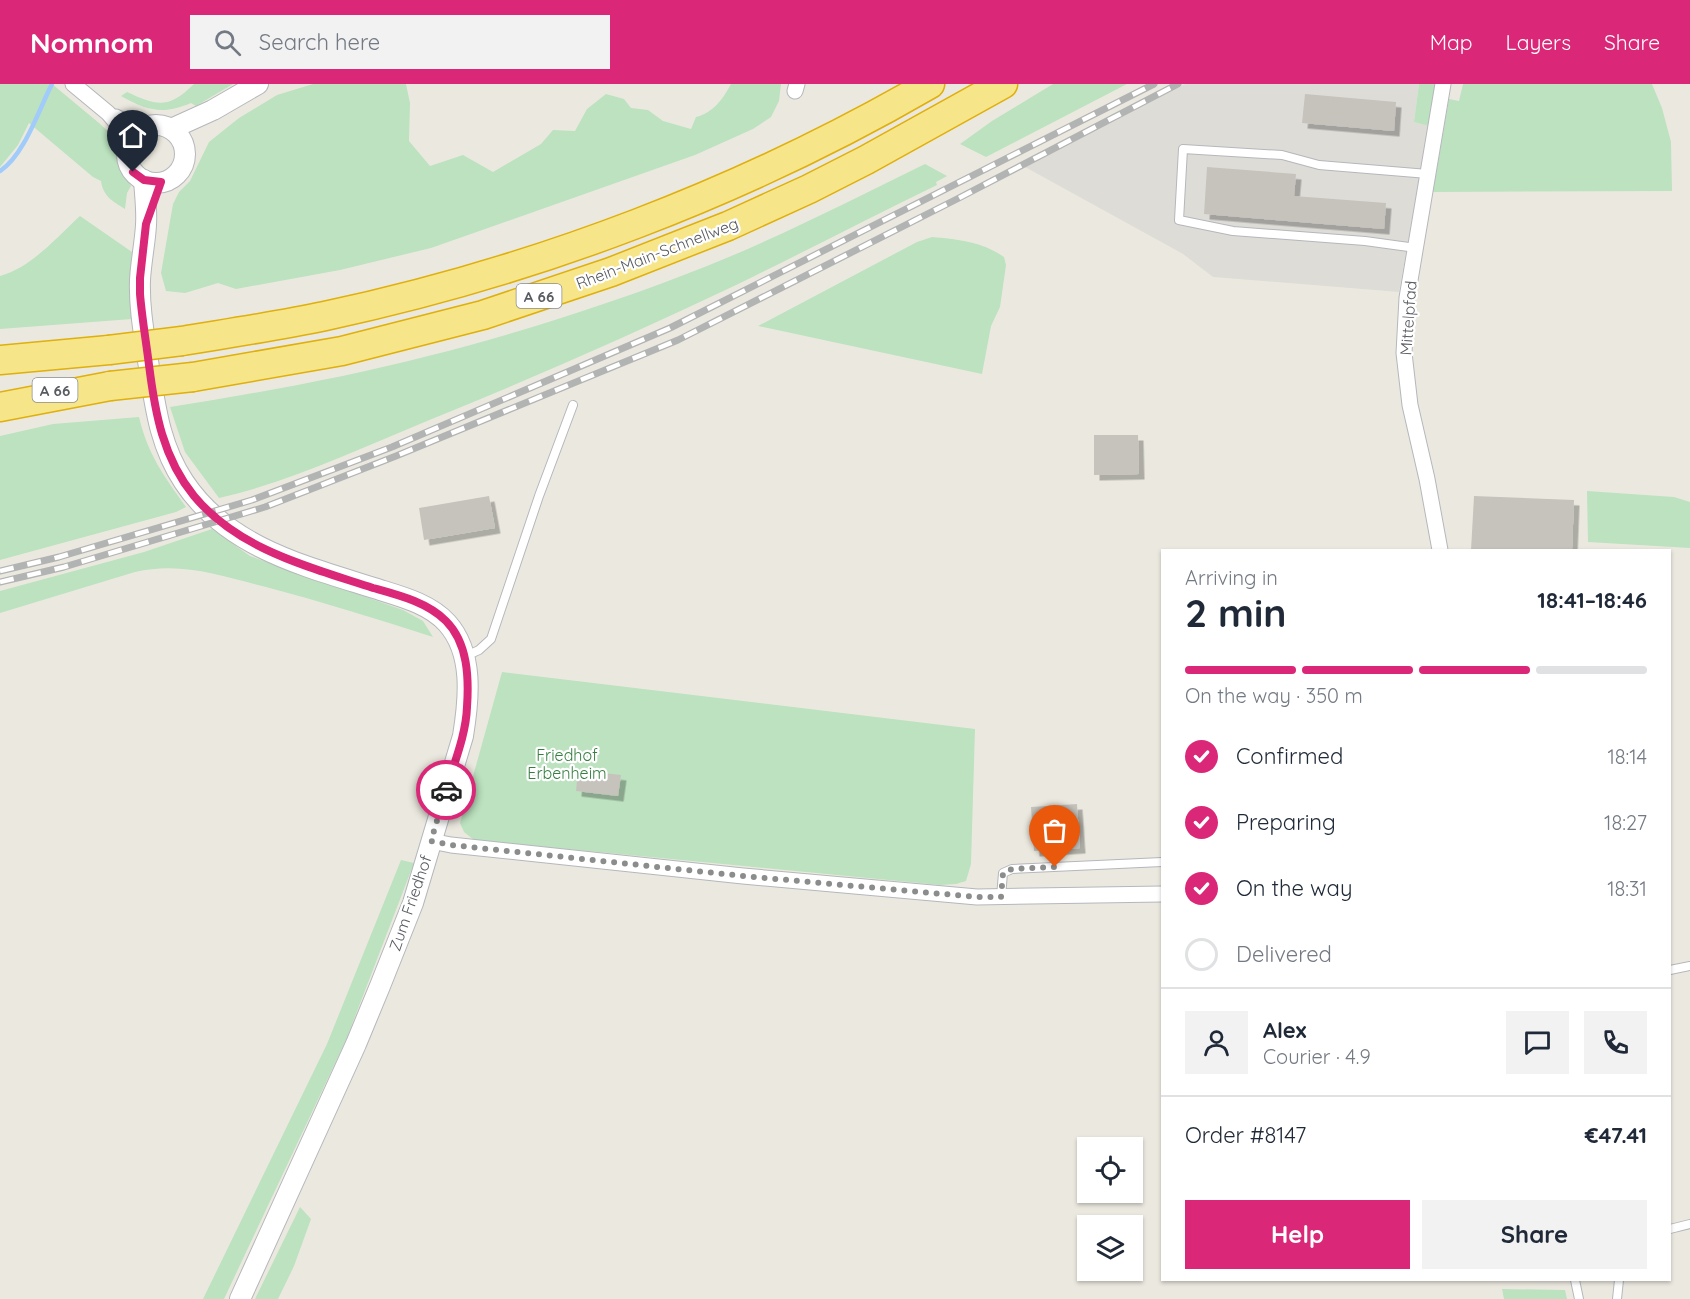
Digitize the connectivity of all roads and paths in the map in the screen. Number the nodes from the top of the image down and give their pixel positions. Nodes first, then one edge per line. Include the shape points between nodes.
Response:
1 (73, 84) edge
2 (258, 84) edge
3 (1003, 84) edge
4 (1443, 84) edge
5 (926, 86) edge
6 (135, 135) junction
7 (177, 137) junction
8 (1428, 174) junction
9 (153, 181) junction
10 (1416, 248) junction
11 (0, 360) edge
12 (110, 387) junction
13 (0, 394) edge
14 (573, 405) dead end
15 (0, 407) edge
16 (1440, 549) edge
17 (465, 656) junction
18 (431, 841) junction
19 (1161, 862) edge
20 (1161, 894) edge
21 (1001, 897) junction
22 (1690, 966) edge
23 (1671, 970) edge
24 (1690, 1224) edge
25 (1672, 1228) edge
26 (1575, 1281) edge
27 (1619, 1281) edge
28 (240, 1299) edge
29 (1579, 1299) edge
30 (1617, 1299) edge

1 - 6 street
2 - 7 street, Zum Friedhof
3 - 12 highway, Rhein-Main-Schnellweg / A 66, bridge via 866,160 728,226 612,272 483,315 342,351
4 - 8 street, Mittelpfad
5 - 11 highway, A 66, bridge via 846,130 712,193 597,238 467,280 328,315 182,341
6 - 7 street via 155,125
6 - 9 street via 127,153 130,166 133,172
7 - 9 street, Zum Friedhof via 184,158 178,171 168,180
8 - 10 street, Mittelpfad
8 - 10 lane via 1319,165 1282,155 1183,149 1179,220 1233,231
9 - 17 street, Zum Friedhof via 140,278 152,393 166,448 193,495 222,524 262,549 427,607 446,622
10 - 16 street, Mittelpfad via 1407,297 1404,353 1410,405
12 - 13 highway, A 66
12 - 15 highway
14 - 17 lane via 491,639
17 - 18 street, Zum Friedhof via 468,682 464,727
18 - 21 street via 743,876
18 - 28 street, Zum Friedhof via 413,903 356,1044
19 - 21 lane via 1012,869 1003,873
20 - 21 street
22 - 23 lane
24 - 25 lane
26 - 29 lane
27 - 30 lane

